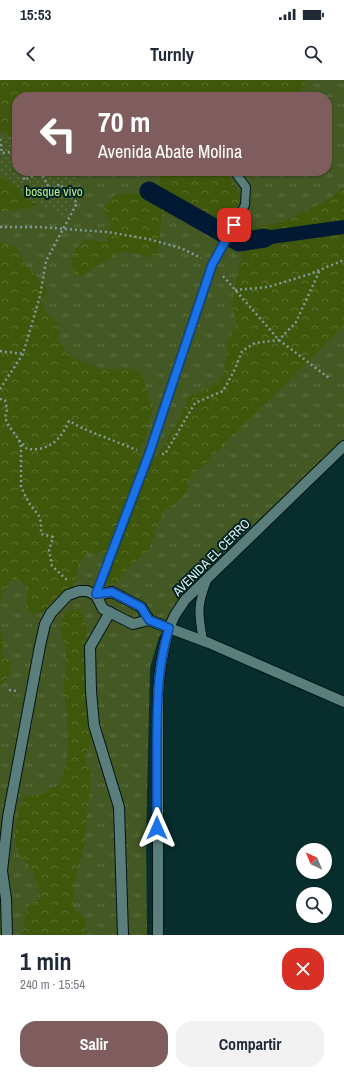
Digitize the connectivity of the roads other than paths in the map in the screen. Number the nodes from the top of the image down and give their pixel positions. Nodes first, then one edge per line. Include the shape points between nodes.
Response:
1 (238, 176) edge
2 (344, 446) edge
3 (209, 576) junction
4 (96, 594) junction
5 (110, 612) junction
6 (149, 620) junction
7 (169, 628) junction
8 (203, 640) junction
9 (344, 702) edge
10 (7, 935) edge
11 (123, 935) edge
12 (158, 935) edge

1 - 4 lane via 246,187 245,205 212,265 149,454
2 - 3 street, AVENIDA EL CERRO
3 - 7 street, AVENIDA EL CERRO via 185,600
3 - 8 lane via 198,611
4 - 5 street via 103,609
4 - 6 street via 112,592 141,607
4 - 10 street via 87,591 68,594 51,612 45,624 8,817 2,871
5 - 6 street via 133,624
5 - 11 street via 90,647 91,691 94,726 119,807
6 - 7 street
7 - 8 street
7 - 12 street, AVENIDA EL CERRO via 159,673 158,694
8 - 9 street

